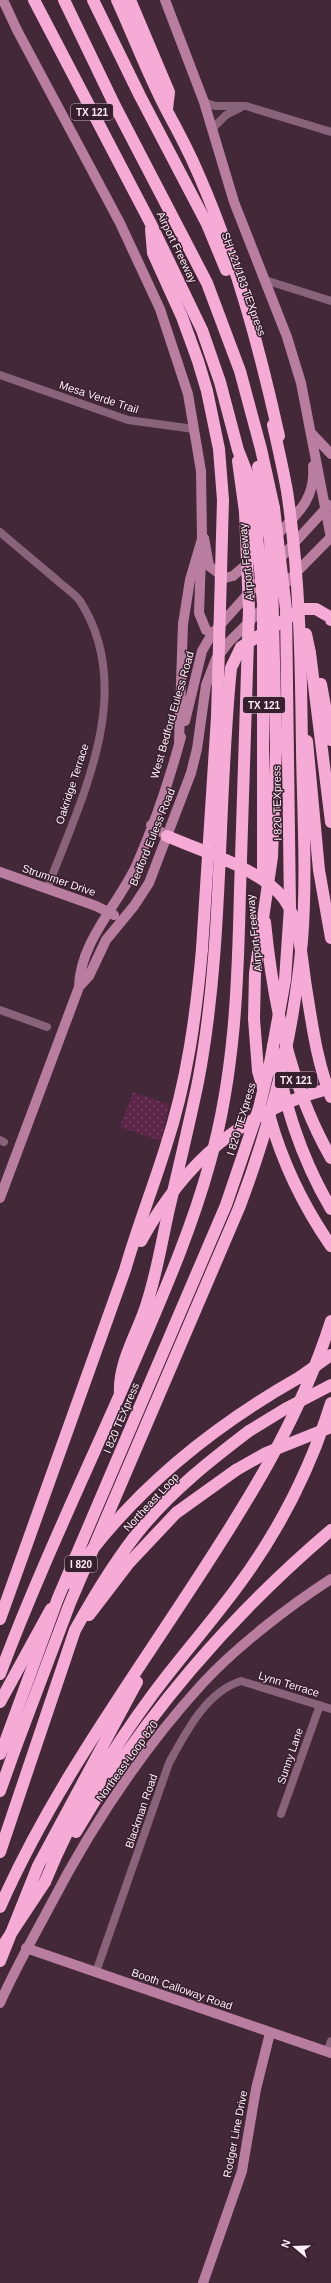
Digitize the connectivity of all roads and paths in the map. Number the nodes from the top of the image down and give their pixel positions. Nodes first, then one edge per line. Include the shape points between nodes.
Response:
1 (3, 0) edge
2 (34, 0) edge
3 (64, 0) edge
4 (93, 0) edge
5 (117, 0) edge
6 (130, 0) edge
7 (165, 0) edge
8 (204, 102) junction
9 (246, 106) junction
10 (167, 110) junction
11 (212, 129) junction
12 (331, 132) edge
13 (151, 224) junction
14 (265, 280) junction
15 (331, 301) edge
16 (0, 375) edge
17 (194, 429) junction
18 (311, 432) junction
19 (261, 449) junction
20 (331, 454) edge
21 (329, 505) edge
22 (250, 512) junction
23 (202, 527) junction
24 (0, 532) edge
25 (331, 537) edge
26 (202, 543) junction
27 (299, 599) junction
28 (331, 620) edge
29 (306, 629) junction
30 (212, 634) junction
31 (229, 642) junction
32 (331, 740) edge
33 (179, 742) junction
34 (331, 822) edge
35 (151, 825) junction
36 (167, 836) junction
37 (218, 858) junction
38 (0, 872) edge
39 (47, 889) junction
40 (110, 912) junction
41 (122, 919) junction
42 (331, 938) edge
43 (79, 987) junction
44 (274, 997) junction
45 (0, 1010) edge
46 (47, 1027) dead end
47 (331, 1088) edge
48 (331, 1097) edge
49 (331, 1158) edge
50 (0, 1198) edge
51 (331, 1209) edge
52 (331, 1246) edge
53 (125, 1270) junction
54 (331, 1321) edge
55 (331, 1355) edge
56 (331, 1362) edge
57 (300, 1377) junction
58 (331, 1385) edge
59 (120, 1394) junction
60 (331, 1403) edge
61 (331, 1427) edge
62 (331, 1530) edge
63 (331, 1579) edge
64 (0, 1619) edge
65 (75, 1630) junction
66 (159, 1637) junction
67 (0, 1674) edge
68 (241, 1681) joint
69 (0, 1702) edge
70 (320, 1705) junction
71 (331, 1709) edge
72 (2, 1750) edge
73 (0, 1791) edge
74 (281, 1814) dead end
75 (0, 1852) edge
76 (45, 1882) junction
77 (0, 1907) edge
78 (26, 1948) junction
79 (0, 1950) edge
80 (0, 1961) edge
81 (96, 1972) junction
82 (0, 2003) edge
83 (270, 2033) junction
84 (331, 2041) edge
85 (329, 2053) edge
86 (203, 2283) edge

1 - 17 main road via 120,223 160,309 188,394
2 - 13 highway, Airport Freeway / TX 121
3 - 19 highway via 135,144 208,283 240,371
4 - 27 highway, SH 121/183 TEXpress, bridge via 207,224 236,295 260,367 286,489
5 - 10 highway
6 - 10 highway via 169,92
7 - 8 main road
8 - 9 street via 215,106
8 - 11 main road
9 - 11 street via 226,114
9 - 12 street
10 - 29 highway, bridge via 198,173 241,287 269,389 288,479
11 - 14 main road via 234,202
13 - 22 highway, Airport Freeway / TX 121 via 202,330 220,382 238,450 239,475
13 - 53 highway, bridge via 153,253 182,317 207,391 219,449 223,500 216,717 202,949 193,1029 167,1145
14 - 15 street
14 - 18 main road via 301,383
16 - 17 street, Mesa Verde Trail via 128,420
17 - 23 main road via 201,471
18 - 20 main road
18 - 21 main road
18 - 23 main road via 314,477 312,493 301,510 258,556 232,576 221,576 209,566
19 - 52 highway, bridge via 258,467 270,540 272,578 275,792 272,857 255,973 254,1019 258,1071 276,1138 291,1177 313,1219
19 - 72 highway, I 820 TEXpress, bridge via 274,508 286,609 290,785 289,940 279,1020 259,1108 226,1205 58,1598
21 - 25 main road
21 - 30 main road, West Bedford Euless Road
22 - 44 highway, Airport Freeway / TX 121, bridge via 263,604 262,899
22 - 59 highway, bridge via 235,1026 221,1117 197,1204 175,1266
23 - 26 main road
24 - 39 street, Oakridge Terrace via 79,600 99,637 105,683 102,724 87,780
25 - 31 main road, Bedford Euless Road
26 - 30 main road via 199,613 201,623
26 - 33 main road via 190,580 183,628
27 - 34 highway, bridge via 310,653
27 - 73 highway, bridge via 304,906 298,982 285,1062 260,1151 239,1208 70,1603
28 - 37 highway via 316,609 302,609 241,647 231,668
29 - 32 highway
29 - 42 highway via 308,750 319,870
30 - 31 main road
30 - 33 main road, West Bedford Euless Road via 202,651
31 - 36 main road, Bedford Euless Road via 216,659 206,685 197,749
33 - 35 main road, West Bedford Euless Road
35 - 36 main road
35 - 40 main road, West Bedford Euless Road via 137,863
36 - 37 highway
36 - 41 main road, Bedford Euless Road via 149,882 134,906
37 - 48 highway via 253,873 279,893 288,907 295,926 314,1033
37 - 59 highway via 214,964 208,1025 198,1081 147,1303 119,1378
38 - 39 main road, Strummer Drive
39 - 40 main road, Strummer Drive
40 - 41 main road, Strummer Drive
40 - 43 main road, West Bedford Euless Road via 88,948 79,973
41 - 43 main road, Bedford Euless Road via 106,940 89,976
43 - 50 main road, Bedford Euless Road
44 - 49 highway, Airport Freeway / TX 121 via 291,1066
44 - 51 highway via 273,1045 287,1109 309,1167
45 - 46 street
47 - 53 highway, bridge via 295,1098 264,1112 224,1140 180,1182 154,1218
53 - 64 highway
54 - 66 highway via 311,1379 266,1471
55 - 57 highway, bridge
56 - 57 highway, I 820, bridge
57 - 69 highway, Northeast Loop / I 820 via 225,1422 158,1478 79,1566 49,1611
58 - 65 highway, Northeast Loop / I 820, bridge via 249,1431 195,1474 144,1525 118,1559
59 - 67 highway via 28,1598
60 - 76 highway via 319,1441 276,1529 236,1589 153,1694 103,1768 61,1843
61 - 65 highway, bridge via 266,1452 176,1513 151,1538 115,1581 100,1604
62 - 76 highway via 253,1603 181,1683 111,1774
63 - 78 main road, Northeast Loop 820 via 280,1615 202,1684 118,1792 63,1880
65 - 75 highway, Northeast Loop / I 820
66 - 77 highway via 48,1812
66 - 80 highway via 123,1711 38,1866
68 - 70 street, Lynn Terrace
68 - 81 street, Blackman Road via 222,1690 199,1714 185,1733 169,1763
70 - 71 street, Lynn Terrace
70 - 74 street, Sunny Lane
76 - 79 highway, bridge
78 - 81 main road, Booth Calloway Road
78 - 82 main road, Northeast Loop 820
81 - 83 main road, Booth Calloway Road
83 - 85 main road, Booth Calloway Road
83 - 86 main road, Rodger Line Drive via 256,2089 242,2171
84 - 85 street

